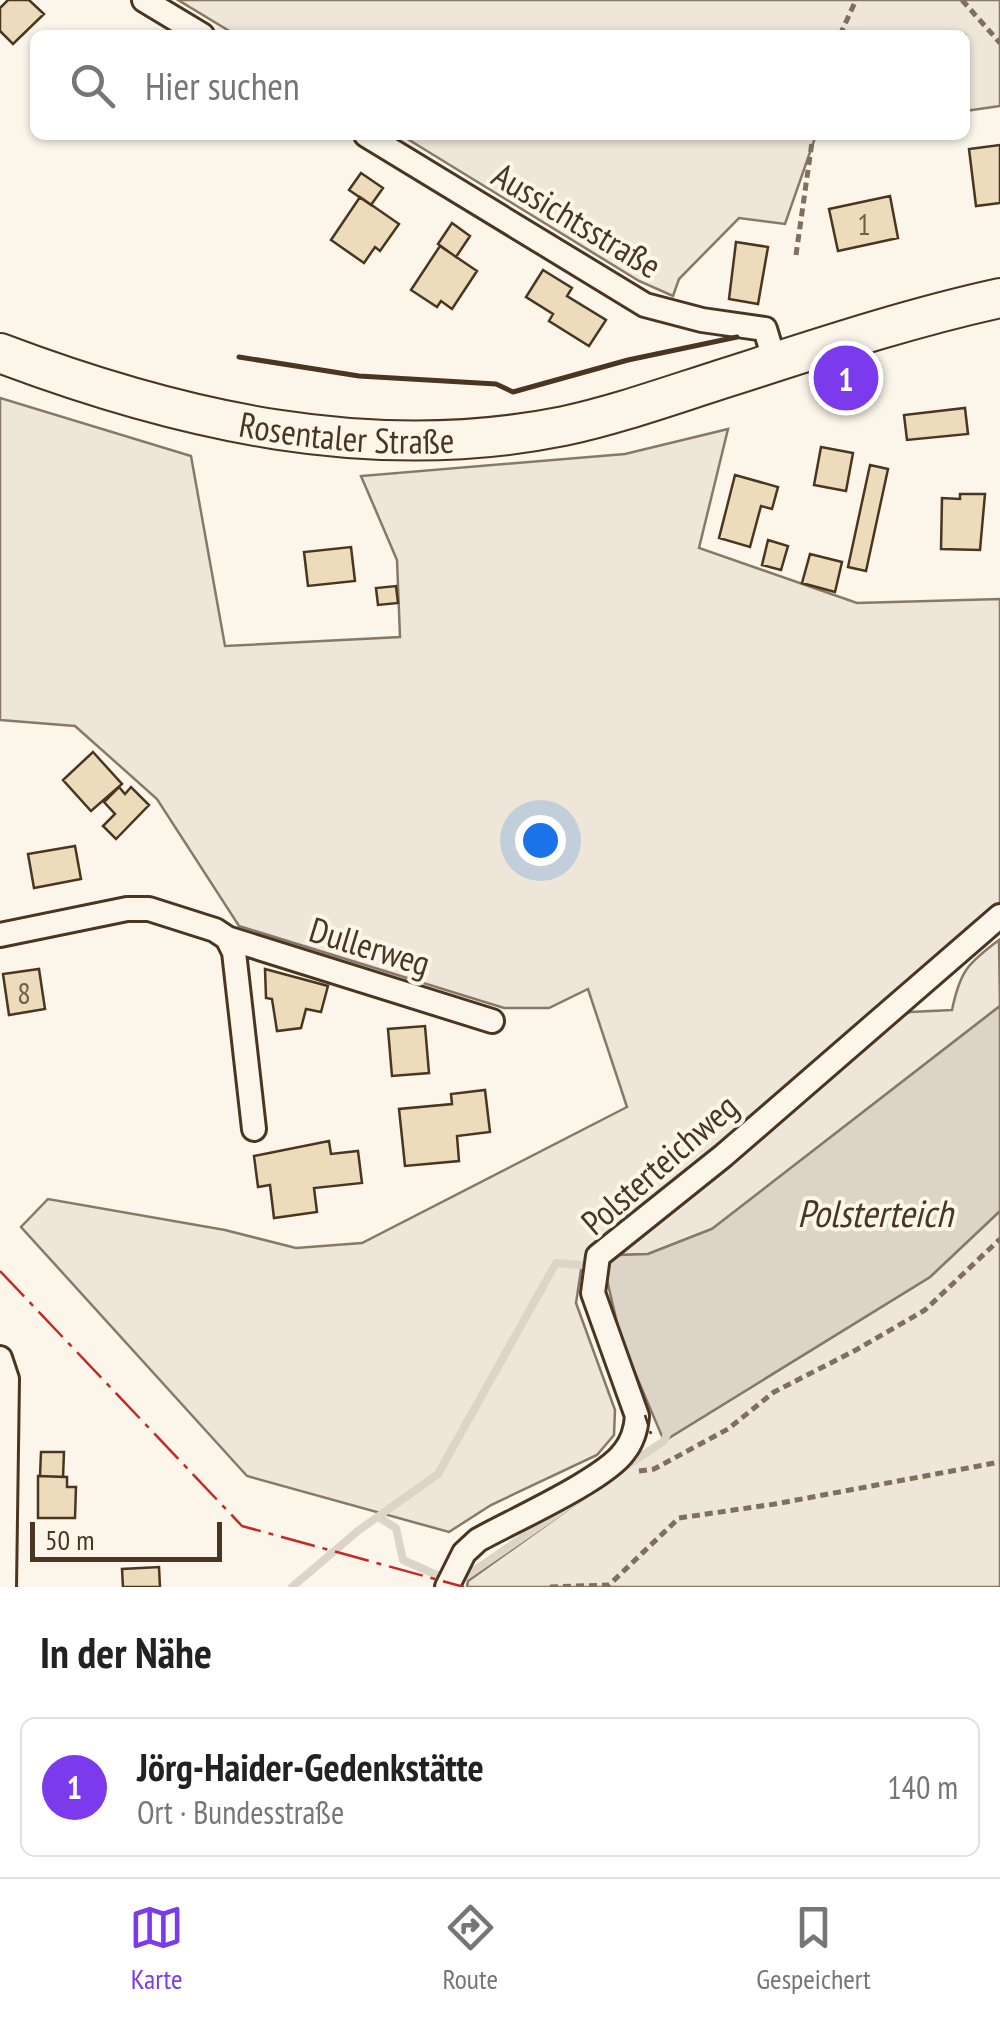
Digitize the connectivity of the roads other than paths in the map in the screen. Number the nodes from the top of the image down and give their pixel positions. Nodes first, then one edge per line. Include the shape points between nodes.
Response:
1 (144, 0) edge
2 (194, 30) edge
3 (374, 140) edge
4 (1000, 298) edge
5 (770, 345) junction
6 (0, 353) edge
7 (1000, 916) edge
8 (0, 935) edge
9 (227, 938) junction
10 (492, 1021) dead end
11 (254, 1130) dead end
12 (0, 1358) edge
13 (3, 1542) edge
14 (4, 1587) edge
15 (447, 1587) edge

1 - 2 street
3 - 5 street, Aussichtsstraße via 645,305 731,321
4 - 5 main road, Rosentaler Straße via 890,327
5 - 6 main road, Rosentaler Straße via 697,387 565,426 394,441 222,422
7 - 15 street, Polsterteichweg via 597,1266 593,1293 637,1416 635,1434 604,1471 478,1540
8 - 9 street, Dullerweg via 149,909
9 - 10 street, Dullerweg
9 - 11 street
12 - 13 street via 7,1379
13 - 14 street

